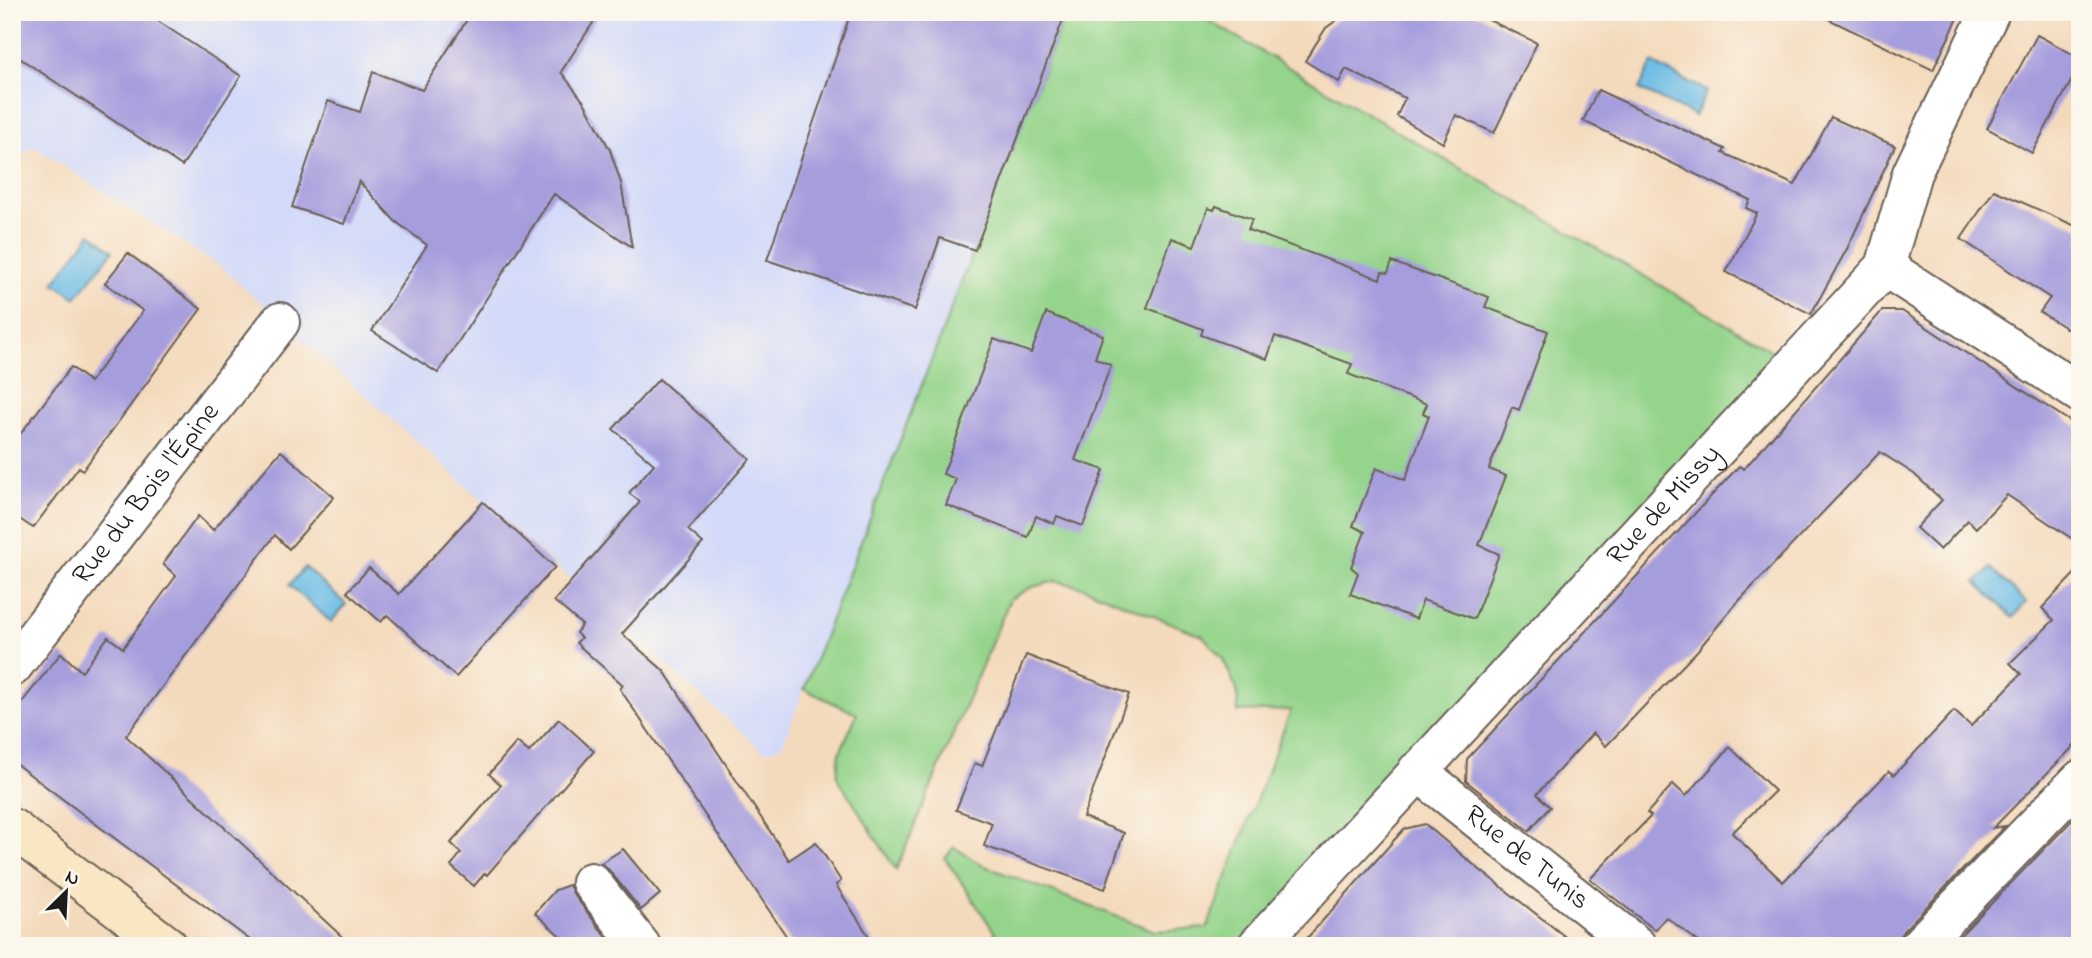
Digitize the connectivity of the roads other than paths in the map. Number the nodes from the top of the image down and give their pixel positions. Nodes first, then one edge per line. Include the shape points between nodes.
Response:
1 (1990, 12) edge
2 (1885, 267) junction
3 (280, 322) dead end
4 (2080, 393) edge
5 (12, 667) edge
6 (1417, 771) junction
7 (2080, 780) edge
8 (12, 828) edge
9 (592, 882) dead end
10 (168, 946) edge
11 (641, 946) edge
12 (1257, 946) edge
13 (1637, 946) edge
14 (1919, 946) edge

1 - 2 street, Rue de Missy via 1912,173
2 - 4 street
2 - 6 street, Rue de Missy
3 - 5 street, Rue du Bois l'Épine
6 - 12 street, Rue de Missy
6 - 13 street, Rue de Tunis
7 - 14 street
8 - 10 main road
9 - 11 street

